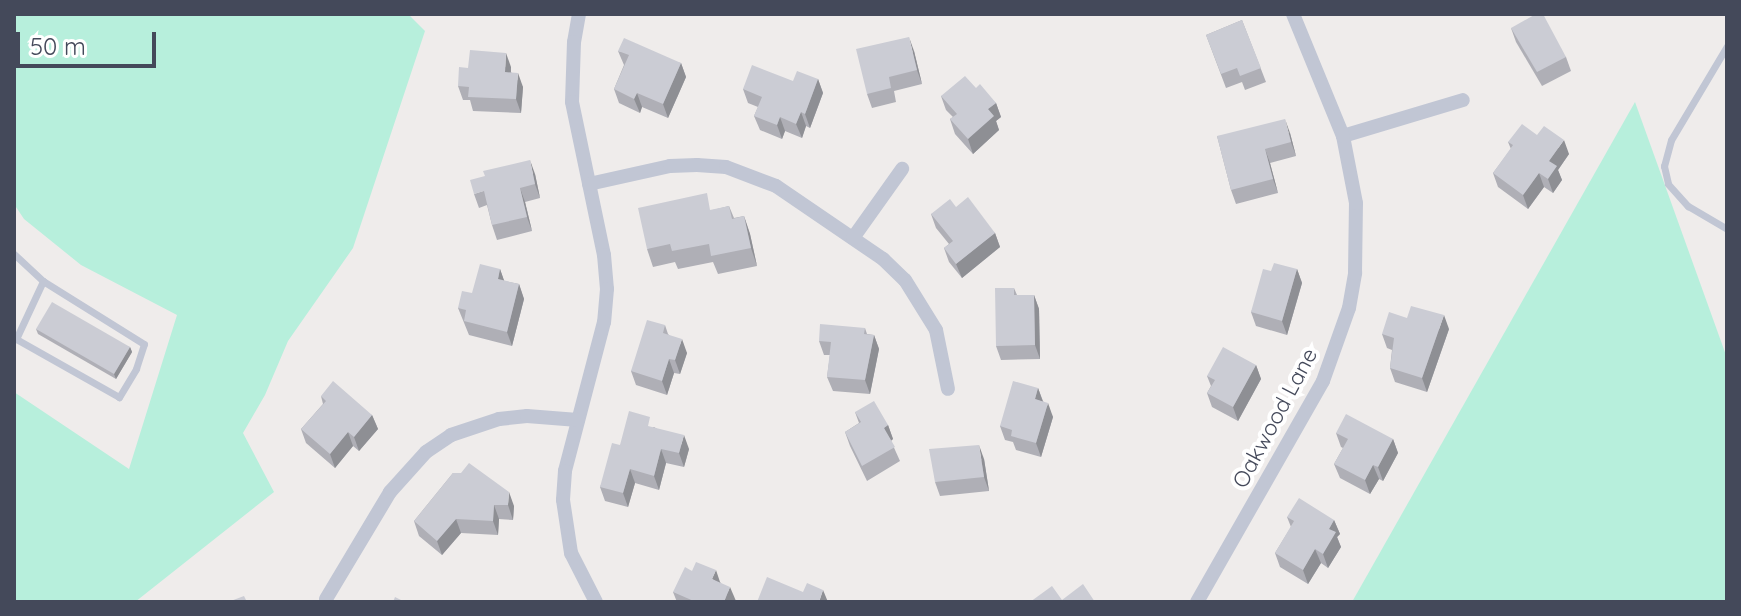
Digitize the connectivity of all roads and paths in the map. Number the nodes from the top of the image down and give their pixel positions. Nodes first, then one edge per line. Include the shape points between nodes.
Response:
1 (579, 14) edge
2 (1293, 14) edge
3 (1727, 46) edge
4 (1463, 100) dead end
5 (1343, 136) junction
6 (902, 169) dead end
7 (589, 184) junction
8 (1727, 229) edge
9 (853, 238) junction
10 (14, 254) edge
11 (43, 281) junction
12 (948, 389) dead end
13 (578, 420) junction
14 (326, 599) dead end
15 (596, 602) edge
16 (1197, 602) edge

1 - 7 street via 572,102
2 - 5 street, Oakwood Lane
3 - 8 lane via 1671,140 1664,166 1668,184 1688,206
4 - 5 street
5 - 16 street, Oakwood Lane via 1357,238 1349,308 1337,348 1312,402
6 - 9 street
7 - 9 street via 670,166 726,167 776,186
7 - 13 street via 607,289 599,344
9 - 12 street via 883,259 923,303 940,344
10 - 11 lane
11 - 11 lane via 144,344 119,397 16,339
13 - 14 street via 499,419 451,435 426,452 390,492
13 - 15 street via 565,471 565,527 582,580

